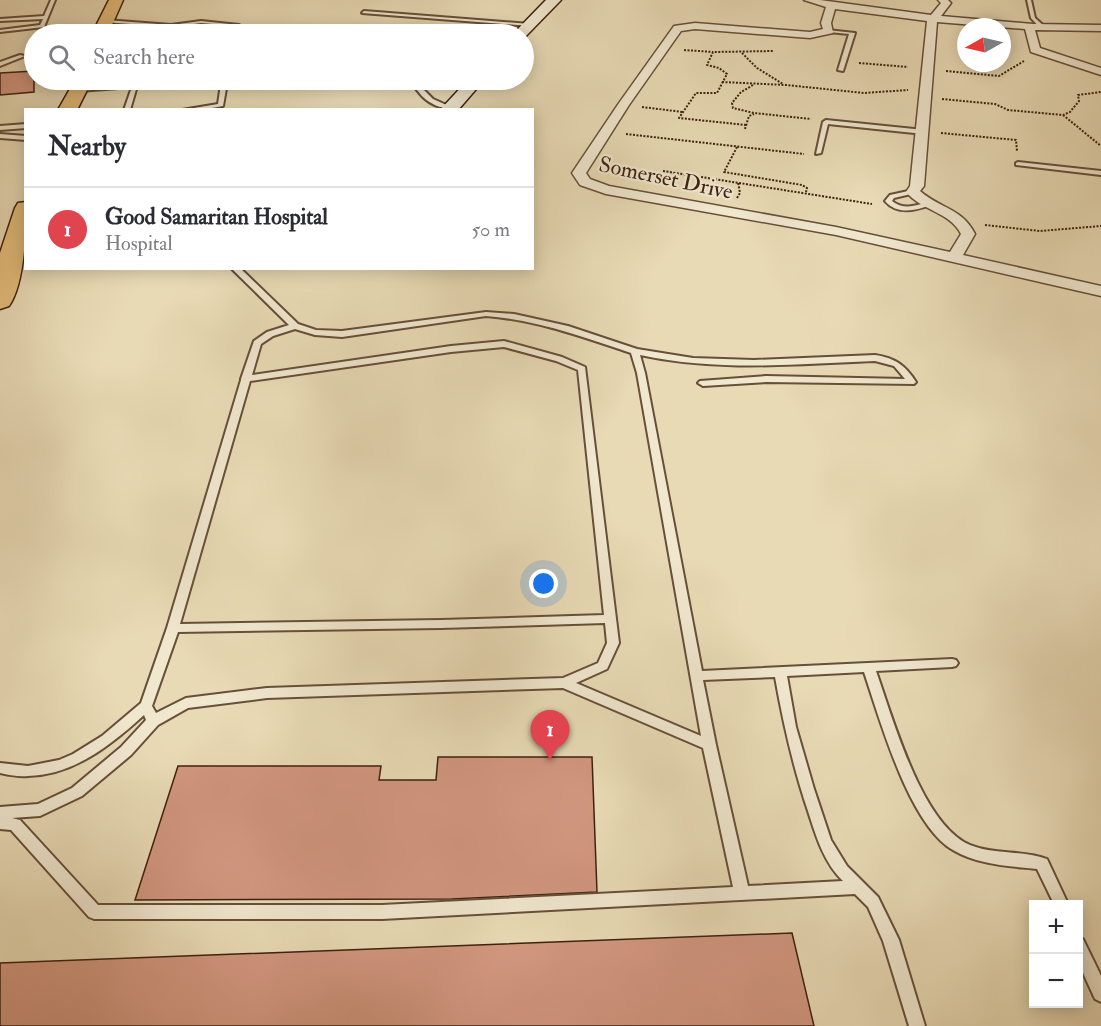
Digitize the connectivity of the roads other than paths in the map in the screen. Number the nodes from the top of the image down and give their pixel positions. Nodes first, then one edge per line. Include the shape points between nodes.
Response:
1 (53, 0) edge
2 (116, 0) edge
3 (554, 0) edge
4 (809, 0) edge
5 (943, 0) edge
6 (1029, 0) edge
7 (831, 6) junction
8 (364, 12) dead end
9 (46, 17) junction
10 (932, 19) junction
11 (0, 20) edge
12 (43, 24) edge
13 (105, 24) edge
14 (186, 24) edge
15 (225, 24) edge
16 (471, 24) edge
17 (531, 24) edge
18 (1029, 27) junction
19 (1043, 28) junction
20 (1101, 28) edge
21 (24, 29) edge
22 (0, 31) edge
23 (829, 31) junction
24 (22, 56) dead end
25 (0, 64) edge
26 (841, 70) dead end
27 (1101, 72) edge
28 (78, 90) edge
29 (134, 90) edge
30 (221, 90) edge
31 (421, 90) edge
32 (466, 90) edge
33 (68, 108) edge
34 (129, 108) edge
35 (199, 108) edge
36 (446, 108) edge
37 (449, 108) edge
38 (830, 112) dead end
39 (826, 122) junction
40 (24, 126) edge
41 (0, 128) edge
42 (924, 132) junction
43 (0, 136) edge
44 (24, 138) edge
45 (818, 153) road end
46 (1018, 164) road end
47 (1101, 173) edge
48 (913, 192) junction
49 (928, 204) junction
50 (24, 214) edge
51 (13, 256) edge
52 (954, 258) junction
53 (237, 270) edge
54 (1101, 291) edge
55 (0, 300) edge
56 (295, 326) junction
57 (635, 351) junction
58 (245, 379) junction
59 (703, 383) dead end
60 (609, 619) junction
61 (172, 628) junction
62 (952, 663) dead end
63 (868, 666) junction
64 (780, 672) junction
65 (696, 676) junction
66 (564, 683) junction
67 (146, 706) junction
68 (153, 721) junction
69 (709, 745) junction
70 (0, 768) edge
71 (0, 813) edge
72 (0, 823) edge
73 (858, 887) junction
74 (742, 892) junction
75 (1058, 900) edge
76 (1083, 954) edge
77 (1101, 994) edge
78 (916, 1026) edge

1 - 9 lane
2 - 13 main road
3 - 17 street
4 - 7 street
5 - 10 street via 943,10
6 - 19 lane via 1033,18
7 - 10 street
7 - 23 street via 826,23
8 - 16 lane
9 - 11 lane
9 - 12 lane
10 - 18 street
10 - 42 street
14 - 15 lane
18 - 19 street
18 - 27 street via 1035,50
19 - 20 street
21 - 22 lane
23 - 26 lane via 852,33
23 - 52 street, Somerset Drive via 810,35 678,28 579,173 585,182 606,190 768,218
24 - 25 lane
28 - 33 main road
29 - 34 lane
30 - 35 lane via 221,105
31 - 36 lane via 432,102
32 - 37 street
38 - 39 lane
39 - 42 lane
39 - 45 lane
40 - 41 lane
42 - 48 street
43 - 44 lane
46 - 47 lane
48 - 49 street
48 - 49 lane via 892,196 888,201 891,206 904,209
49 - 52 street via 963,223 968,234
50 - 51 main road via 13,242
51 - 55 main road
52 - 54 street, Somerset Drive
53 - 56 lane
56 - 57 lane via 342,334 486,314 514,316
56 - 58 lane via 257,343
57 - 59 lane via 714,362 875,357 892,360 905,369 911,382 766,379
57 - 65 lane
58 - 60 lane via 504,344 582,369
58 - 61 lane
60 - 61 lane
60 - 66 lane via 613,643 603,666
61 - 67 lane
62 - 63 lane
63 - 64 lane
63 - 75 lane via 913,784 932,821 950,840 981,855 1042,863
64 - 65 lane
64 - 73 lane via 790,727 825,842 842,871
65 - 69 lane
66 - 68 lane via 267,693 186,703
66 - 69 lane
67 - 68 lane
67 - 70 lane via 104,743 69,762 29,771
68 - 71 lane via 126,751 77,792 40,810
69 - 74 lane
72 - 74 lane via 15,824 94,912 382,912
73 - 74 lane
73 - 78 lane via 873,902 891,940
76 - 77 lane

